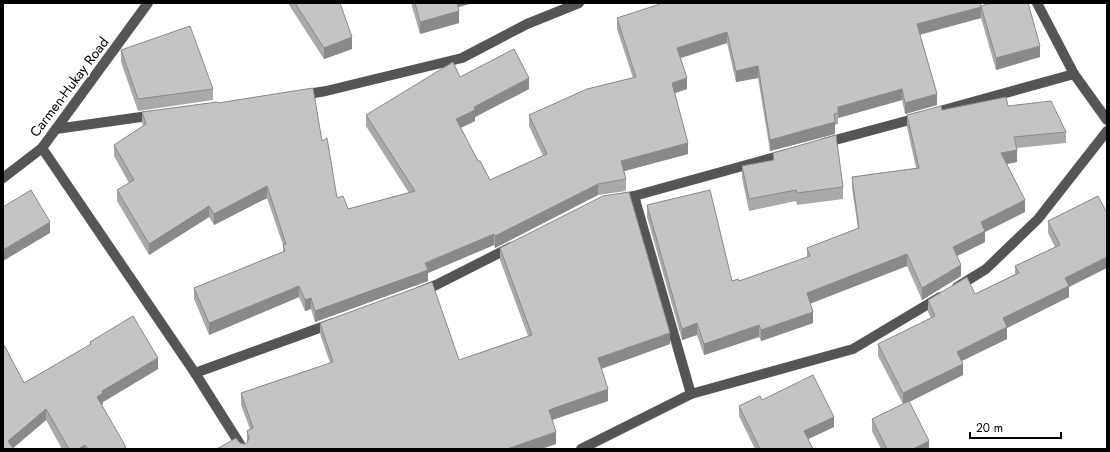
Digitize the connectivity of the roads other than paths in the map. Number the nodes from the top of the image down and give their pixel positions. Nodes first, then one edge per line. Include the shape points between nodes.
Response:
1 (148, 3) edge
2 (579, 3) edge
3 (1037, 3) edge
4 (1074, 74) junction
5 (295, 96) edge
6 (164, 114) edge
7 (1107, 120) edge
8 (56, 129) junction
9 (1107, 131) edge
10 (816, 146) edge
11 (42, 148) junction
12 (793, 152) edge
13 (3, 178) edge
14 (634, 196) junction
15 (607, 200) edge
16 (519, 243) edge
17 (414, 293) edge
18 (341, 320) edge
19 (195, 373) junction
20 (691, 394) junction
21 (242, 449) edge
22 (581, 449) edge

1 - 8 street, Carmen-Hukay Road
2 - 5 street via 527,24 462,58 326,91
3 - 4 street
4 - 7 street
4 - 10 street
6 - 8 street
8 - 11 street, Carmen-Hukay Road
9 - 20 street via 1038,219 986,269 853,349
11 - 13 street, Carmen-Hukay Road
11 - 19 street
12 - 14 street
14 - 15 street
14 - 20 street
16 - 17 street via 436,285
18 - 19 street
19 - 21 street
20 - 22 street

